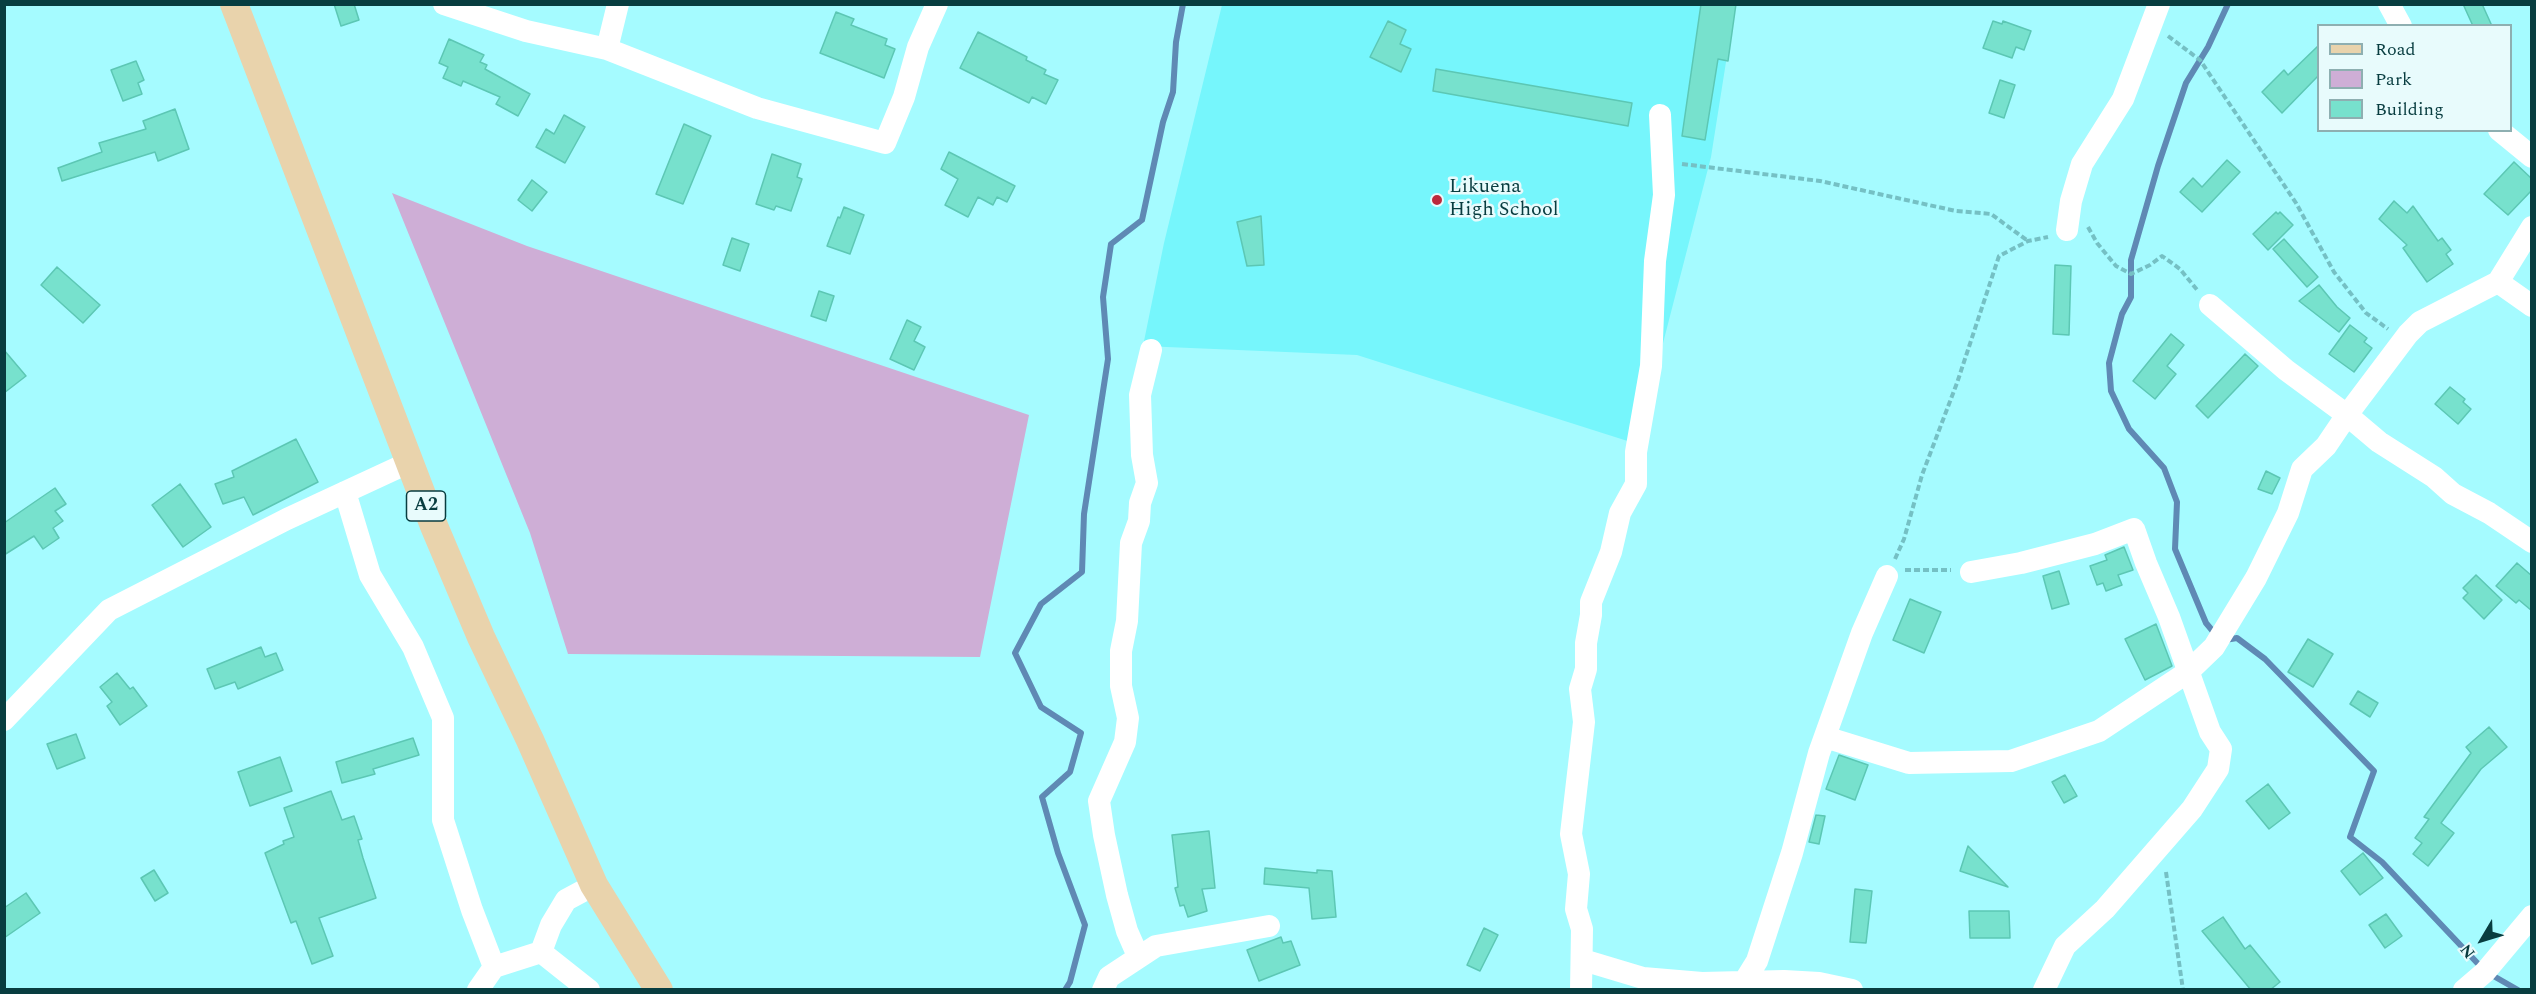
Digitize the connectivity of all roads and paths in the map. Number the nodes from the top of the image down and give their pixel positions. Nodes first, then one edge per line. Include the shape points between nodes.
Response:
1 (234, 4) edge
2 (444, 4) edge
3 (618, 4) edge
4 (937, 4) edge
5 (2389, 4) edge
6 (2155, 14) edge
7 (2400, 24) edge
8 (607, 49) junction
9 (1660, 115) dead end
10 (2501, 132) edge
11 (2532, 157) edge
12 (1662, 162) junction
13 (2071, 201) junction
14 (2532, 227) edge
15 (2067, 230) joint
16 (2028, 241) junction
17 (2498, 282) junction
18 (2210, 305) joint
19 (2532, 306) edge
20 (2403, 340) junction
21 (1152, 350) dead end
22 (2347, 415) junction
23 (411, 462) junction
24 (345, 492) junction
25 (2532, 542) edge
26 (1971, 572) joint
27 (1887, 576) junction
28 (2188, 672) junction
29 (4, 720) edge
30 (1825, 737) junction
31 (2157, 849) junction
32 (594, 885) junction
33 (2532, 916) edge
34 (1269, 926) dead end
35 (541, 952) junction
36 (1138, 956) junction
37 (1583, 960) junction
38 (494, 966) junction
39 (1744, 981) junction
40 (478, 990) edge
41 (589, 990) edge
42 (658, 990) edge
43 (1103, 990) edge
44 (1581, 990) edge
45 (1852, 990) edge
46 (2044, 990) edge
47 (2183, 990) edge
48 (2464, 990) edge

1 - 23 main road, A2
2 - 8 street via 526,31
3 - 8 street
4 - 8 street via 885,143 757,108
5 - 7 street
6 - 13 street via 2123,99 2082,164
6 - 20 path via 2200,60 2296,203 2334,272 2366,313
9 - 12 street
10 - 11 street
12 - 16 path via 1820,181 1956,211 1991,214
12 - 37 street via 1664,195 1655,261 1651,366 1636,452 1636,484 1620,513 1611,552 1591,602 1586,669 1580,689 1584,722 1571,834 1579,874 1576,909 1582,929
13 - 15 street
13 - 18 path via 2116,266 2131,274 2162,256 2180,269
14 - 17 street
15 - 16 path
16 - 27 path via 1999,256 1922,475 1904,538
17 - 19 street
17 - 20 street via 2420,322
18 - 22 street via 2286,370
20 - 22 street
21 - 36 street via 1140,395 1147,483 1131,543 1127,621 1120,651 1121,686 1128,718 1125,742 1099,801 1127,931
22 - 25 street via 2454,494
22 - 28 street via 2326,446 2302,469 2288,513 2256,578 2214,647
23 - 24 street
23 - 32 main road, A2 via 481,637
24 - 29 street via 109,610
24 - 38 street via 370,574 413,647 443,718 443,820
26 - 27 path via 1897,570
26 - 28 street via 2095,544 2134,529
27 - 30 street
28 - 30 street via 2099,731 2011,761 1909,763
28 - 31 street via 2210,732 2221,749 2218,769 2192,809
30 - 39 street via 1775,910 1757,961
31 - 46 street via 2105,909 2065,946
31 - 47 path via 2166,872
32 - 35 street via 566,900
32 - 42 main road, A2
33 - 48 street via 2485,972
34 - 36 street via 1156,946
35 - 38 street
35 - 41 street
36 - 43 street via 1109,977
37 - 39 street via 1643,978 1702,983
37 - 44 street
38 - 40 street
39 - 45 street via 1819,983

